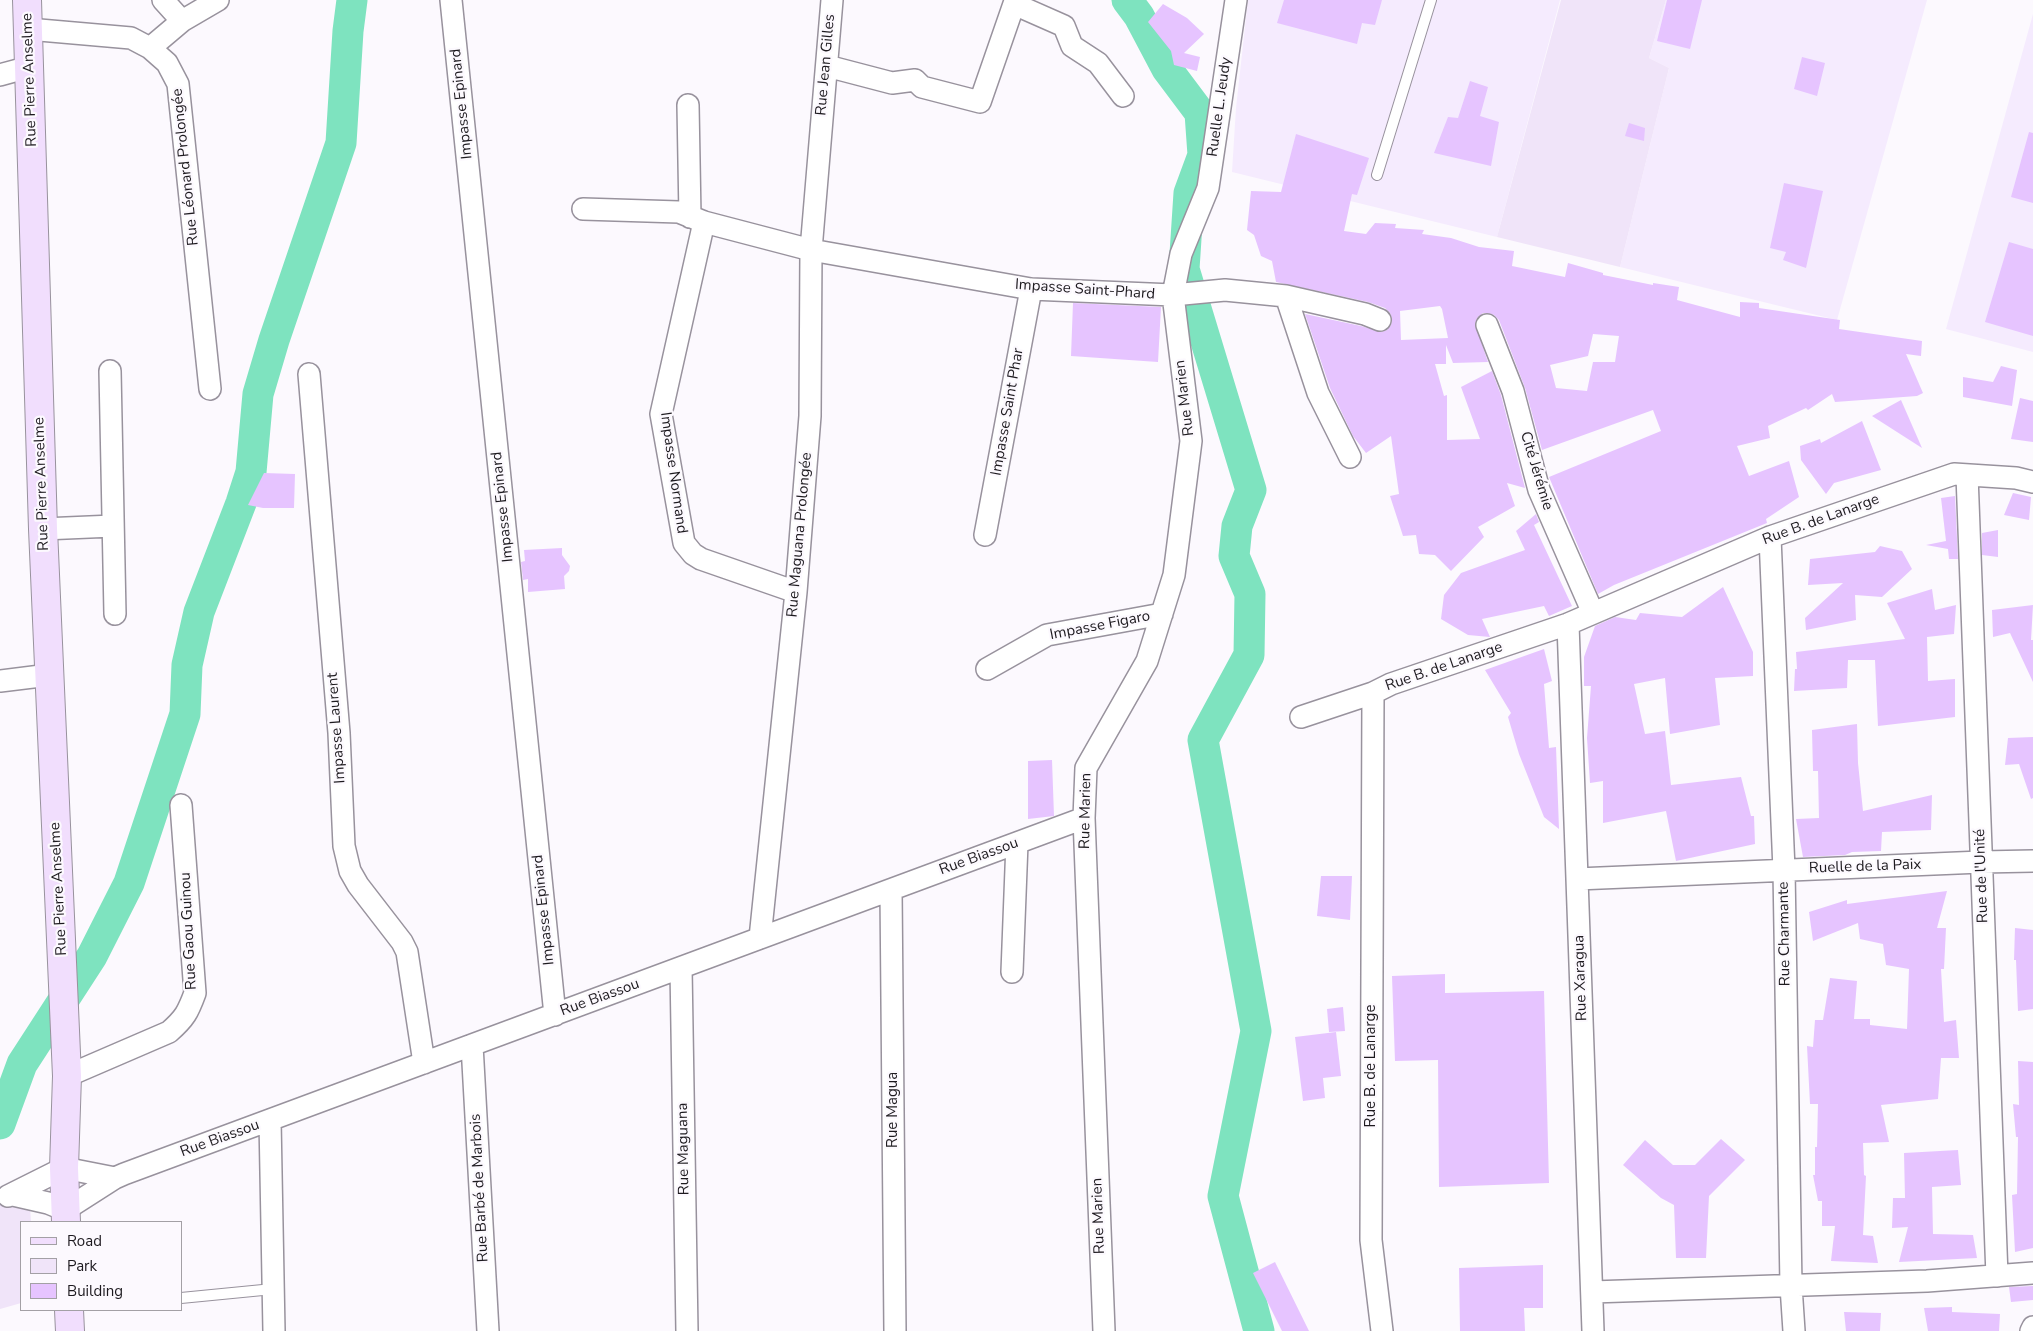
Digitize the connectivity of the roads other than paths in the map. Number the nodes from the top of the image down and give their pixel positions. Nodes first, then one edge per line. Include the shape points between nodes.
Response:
1 (27, 0) edge
2 (163, 0) edge
3 (218, 0) edge
4 (451, 0) edge
5 (832, 0) edge
6 (1236, 0) edge
7 (1431, 0) edge
8 (1008, 2) edge
9 (182, 21) junction
10 (28, 29) junction
11 (150, 48) junction
12 (826, 66) junction
13 (29, 67) junction
14 (0, 75) edge
15 (1123, 96) dead end
16 (688, 105) dead end
17 (820, 131) joint
18 (1377, 175) dead end
19 (583, 209) dead end
20 (697, 219) junction
21 (811, 250) junction
22 (1181, 254) joint
23 (1031, 289) junction
24 (1173, 295) junction
25 (1286, 296) junction
26 (1380, 320) dead end
27 (1487, 324) dead end
28 (110, 371) dead end
29 (309, 374) dead end
30 (210, 389) dead end
31 (1350, 457) dead end
32 (1967, 475) junction
33 (2033, 482) edge
34 (113, 526) junction
35 (43, 529) junction
36 (985, 535) dead end
37 (1770, 538) junction
38 (796, 592) junction
39 (1593, 613) junction
40 (114, 614) dead end
41 (1162, 614) junction
42 (1568, 624) junction
43 (986, 669) dead end
44 (49, 674) junction
45 (0, 680) edge
46 (1373, 693) junction
47 (1301, 717) dead end
48 (181, 805) dead end
49 (1084, 818) junction
50 (1017, 843) junction
51 (1982, 862) junction
52 (2033, 862) edge
53 (1784, 870) junction
54 (1577, 879) junction
55 (891, 890) junction
56 (760, 938) junction
57 (681, 968) junction
58 (1012, 972) dead end
59 (555, 1015) junction
60 (472, 1045) junction
61 (424, 1063) junction
62 (67, 1076) junction
63 (270, 1120) junction
64 (64, 1168) junction
65 (115, 1178) junction
66 (7, 1196) edge
67 (66, 1216) edge
68 (2033, 1273) edge
69 (1997, 1276) junction
70 (1791, 1286) junction
71 (273, 1289) junction
72 (1592, 1292) junction
73 (182, 1298) edge
74 (69, 1311) edge
75 (2033, 1326) edge
76 (70, 1331) edge
77 (274, 1331) edge
78 (488, 1331) edge
79 (687, 1331) edge
80 (895, 1331) edge
81 (1104, 1331) edge
82 (1382, 1331) edge
83 (1593, 1331) edge
84 (1794, 1331) edge
85 (2031, 1331) edge

1 - 10 street, Rue Pierre Anselme
2 - 9 street
3 - 9 street
4 - 59 street, Impasse Epinard
5 - 12 street, Rue Jean Gilles
6 - 22 street, Ruelle L. Jeudy via 1208,188
7 - 18 lane
8 - 12 street via 980,102 922,87 915,80 892,83
8 - 15 street via 1064,26 1072,46 1098,63
9 - 11 street
10 - 11 street, Rue Léonard Prolongée via 131,38
10 - 13 street, Rue Pierre Anselme
11 - 30 street, Rue Léonard Prolongée via 167,63 178,84
12 - 17 street, Rue Jean Gilles
13 - 14 street
13 - 35 street, Rue Pierre Anselme
16 - 20 street, Impasse Normand
17 - 21 street, Rue Maguana Prolongée
19 - 20 street, Impasse Saint-Phard via 678,212
20 - 21 street, Impasse Saint-Phard
20 - 38 street, Impasse Normand via 661,414 684,543 700,559
21 - 23 street, Impasse Saint-Phard
21 - 38 street, Rue Maguana Prolongée via 810,416
22 - 24 street, Rue Marien
23 - 24 street, Impasse Saint-Phard
23 - 36 street, Impasse Saint Phar
24 - 25 street, Impasse Saint-Phard via 1225,290
24 - 41 street, Rue Marien via 1191,441 1174,575
25 - 26 street, Impasse Saint-Phard
25 - 31 street via 1318,393
27 - 39 street, Cité Jérémie via 1513,391 1539,490
28 - 34 street
29 - 61 street, Impasse Laurent via 344,846 350,871 358,885 407,952
32 - 33 street, Rue B. de Lanarge
32 - 37 street, Rue B. de Lanarge via 1954,474
32 - 51 street, Rue de l'Unité
34 - 35 street
34 - 40 street
35 - 44 street, Rue Pierre Anselme
37 - 39 street, Rue B. de Lanarge
37 - 53 street, Rue Charmante
38 - 56 street, Rue Maguana Prolongée
39 - 42 street, Rue B. de Lanarge
41 - 43 street, Impasse Figaro via 1047,635
41 - 49 street, Rue Marien via 1147,661 1086,768
42 - 46 street, Rue B. de Lanarge
42 - 54 street, Rue Xaragua
44 - 45 street
44 - 62 street, Rue Pierre Anselme
46 - 47 street
46 - 82 street, Rue B. de Lanarge via 1371,1240
48 - 62 street, Rue Gaou Guinou via 194,992 189,1009 182,1021 169,1032
49 - 50 street, Rue Biassou
49 - 81 street, Rue Marien
50 - 55 street, Rue Biassou
50 - 58 street
51 - 52 street, Ruelle de la Paix
51 - 53 street, Ruelle de la Paix
51 - 69 street, Rue de l'Unité
53 - 54 street, Ruelle de la Paix
53 - 70 street, Rue Charmante
54 - 72 street, Rue Xaragua
55 - 56 street, Rue Biassou
55 - 80 street, Rue Magua
56 - 57 street, Rue Biassou
57 - 59 street, Rue Biassou
57 - 79 street, Rue Maguana
59 - 60 street, Rue Biassou
60 - 61 street, Rue Biassou
60 - 78 street, Rue Barbé de Marbois
61 - 63 street, Rue Biassou
62 - 64 street
63 - 65 street, Rue Biassou
63 - 71 street
64 - 65 street
64 - 66 street
64 - 67 street
65 - 67 street, Rue Biassou
66 - 67 street via 48,1203
68 - 69 street
69 - 70 street
70 - 72 street
70 - 84 street, Rue Charmante
71 - 73 lane
71 - 77 street
72 - 83 street, Rue Xaragua
74 - 76 street
75 - 85 street

